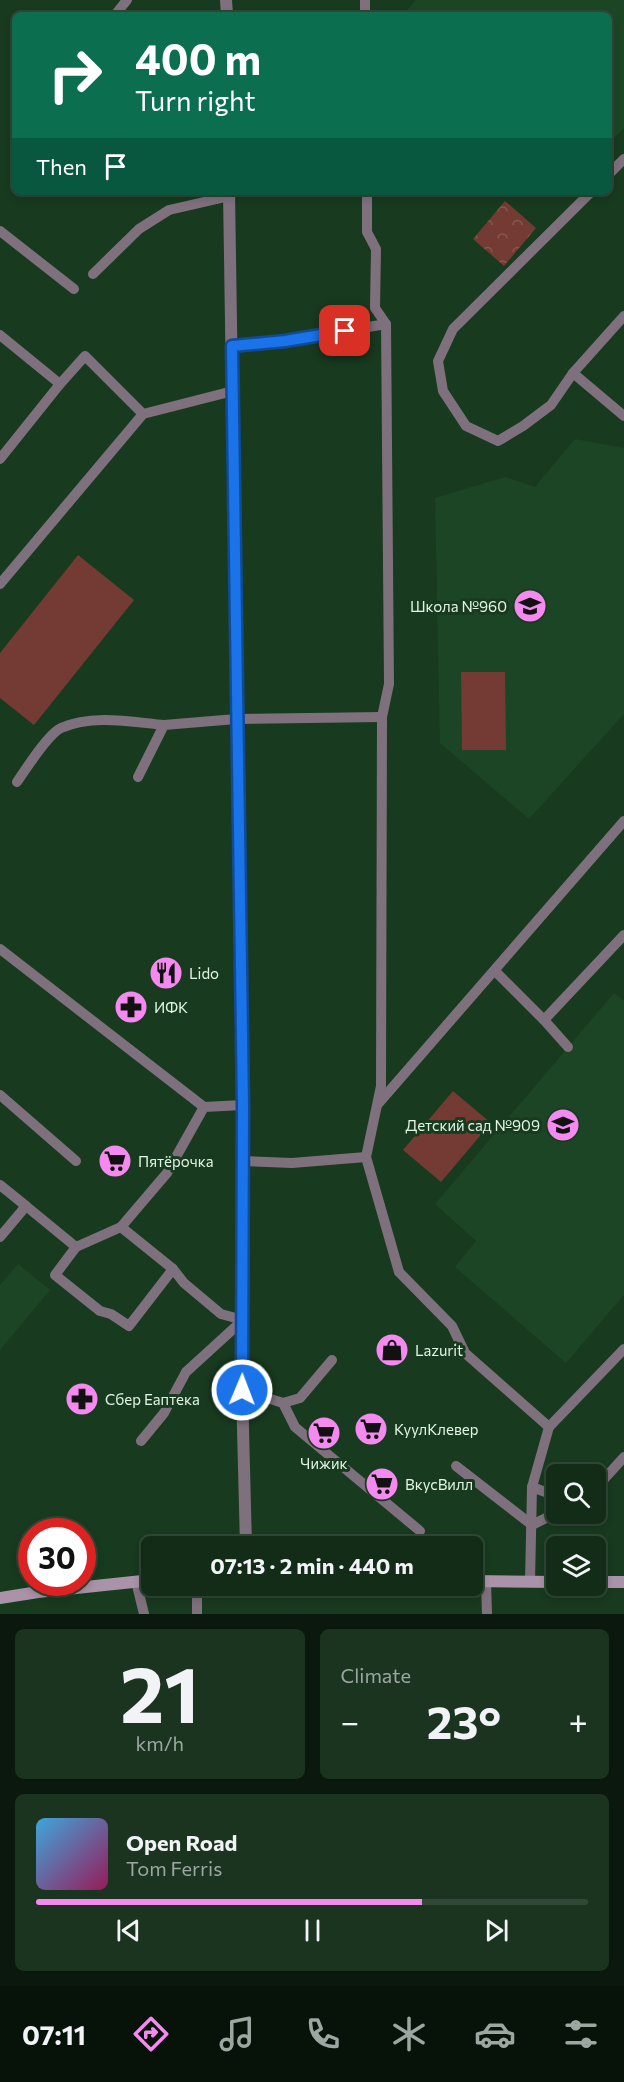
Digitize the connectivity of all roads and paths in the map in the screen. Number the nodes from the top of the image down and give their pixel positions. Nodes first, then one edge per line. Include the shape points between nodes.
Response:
1 (127, 0) edge
2 (117, 12) edge
3 (624, 159) edge
4 (612, 171) edge
5 (226, 195) edge
6 (230, 195) edge
7 (367, 195) edge
8 (588, 195) edge
9 (0, 231) edge
10 (93, 274) dead end
11 (74, 289) dead end
12 (624, 316) edge
13 (386, 324) junction
14 (0, 335) edge
15 (232, 346) junction
16 (573, 373) junction
17 (60, 384) junction
18 (232, 391) junction
19 (143, 414) junction
20 (624, 416) edge
21 (0, 459) edge
22 (0, 584) edge
23 (382, 717) junction
24 (236, 719) junction
25 (164, 724) junction
26 (138, 777) dead end
27 (17, 782) dead end
28 (624, 821) edge
29 (624, 935) edge
30 (0, 949) edge
31 (495, 971) junction
32 (544, 1020) junction
33 (568, 1047) dead end
34 (0, 1095) edge
35 (243, 1105) junction
36 (378, 1105) junction
37 (204, 1107) junction
38 (366, 1157) junction
39 (76, 1161) dead end
40 (243, 1161) junction
41 (0, 1185) edge
42 (26, 1206) junction
43 (121, 1227) junction
44 (0, 1237) edge
45 (76, 1247) junction
46 (173, 1269) junction
47 (243, 1320) junction
48 (624, 1349) edge
49 (332, 1360) dead end
50 (242, 1390) junction
51 (283, 1403) junction
52 (549, 1427) junction
53 (141, 1441) dead end
54 (624, 1457) edge
55 (456, 1466) dead end
56 (606, 1477) edge
57 (532, 1487) junction
58 (546, 1492) edge
59 (546, 1518) edge
60 (532, 1525) junction
61 (420, 1531) dead end
62 (246, 1536) edge
63 (136, 1581) junction
64 (141, 1581) edge
65 (483, 1582) edge
66 (486, 1582) junction
67 (530, 1582) junction
68 (546, 1582) edge
69 (606, 1582) edge
70 (624, 1582) edge
71 (197, 1596) edge
72 (0, 1598) edge
73 (144, 1614) edge
74 (196, 1614) edge
75 (487, 1614) edge

1 - 2 lane
3 - 4 lane
5 - 10 lane via 169,210 139,229
6 - 15 street
7 - 13 lane via 368,232 376,249 375,308
8 - 16 lane via 453,329 438,361 443,391 466,426 498,441 551,405
9 - 11 lane
12 - 16 lane
13 - 15 lane
13 - 23 lane via 389,684
14 - 17 lane
15 - 18 street
16 - 20 lane
17 - 19 lane via 85,356
17 - 21 lane
18 - 19 lane
18 - 24 street
19 - 22 lane
23 - 24 lane
23 - 36 lane
24 - 25 lane
24 - 35 street
25 - 26 lane
25 - 27 lane via 96,720 60,728
28 - 31 lane
29 - 32 lane
30 - 37 lane
31 - 32 lane
31 - 36 lane
32 - 33 lane
34 - 39 lane
35 - 37 lane
35 - 40 street
36 - 38 lane
37 - 43 lane via 167,1173
38 - 40 lane via 292,1163
38 - 52 lane via 399,1272 452,1326 465,1353
40 - 47 street
41 - 42 lane
42 - 44 lane
42 - 45 lane
43 - 45 lane
43 - 46 lane
45 - 46 lane via 55,1275 100,1311 129,1326
46 - 47 lane via 221,1314
47 - 50 street
47 - 53 lane via 186,1372 164,1413
48 - 52 lane
49 - 51 lane via 300,1398
50 - 51 lane
50 - 62 street
51 - 61 lane via 295,1427
52 - 57 lane
54 - 56 lane
55 - 60 lane
57 - 58 lane
57 - 60 lane
59 - 60 lane
60 - 67 lane
63 - 64 street
63 - 72 street
63 - 73 lane
65 - 66 street
66 - 67 street
66 - 75 lane
67 - 68 street
69 - 70 street
71 - 74 lane

